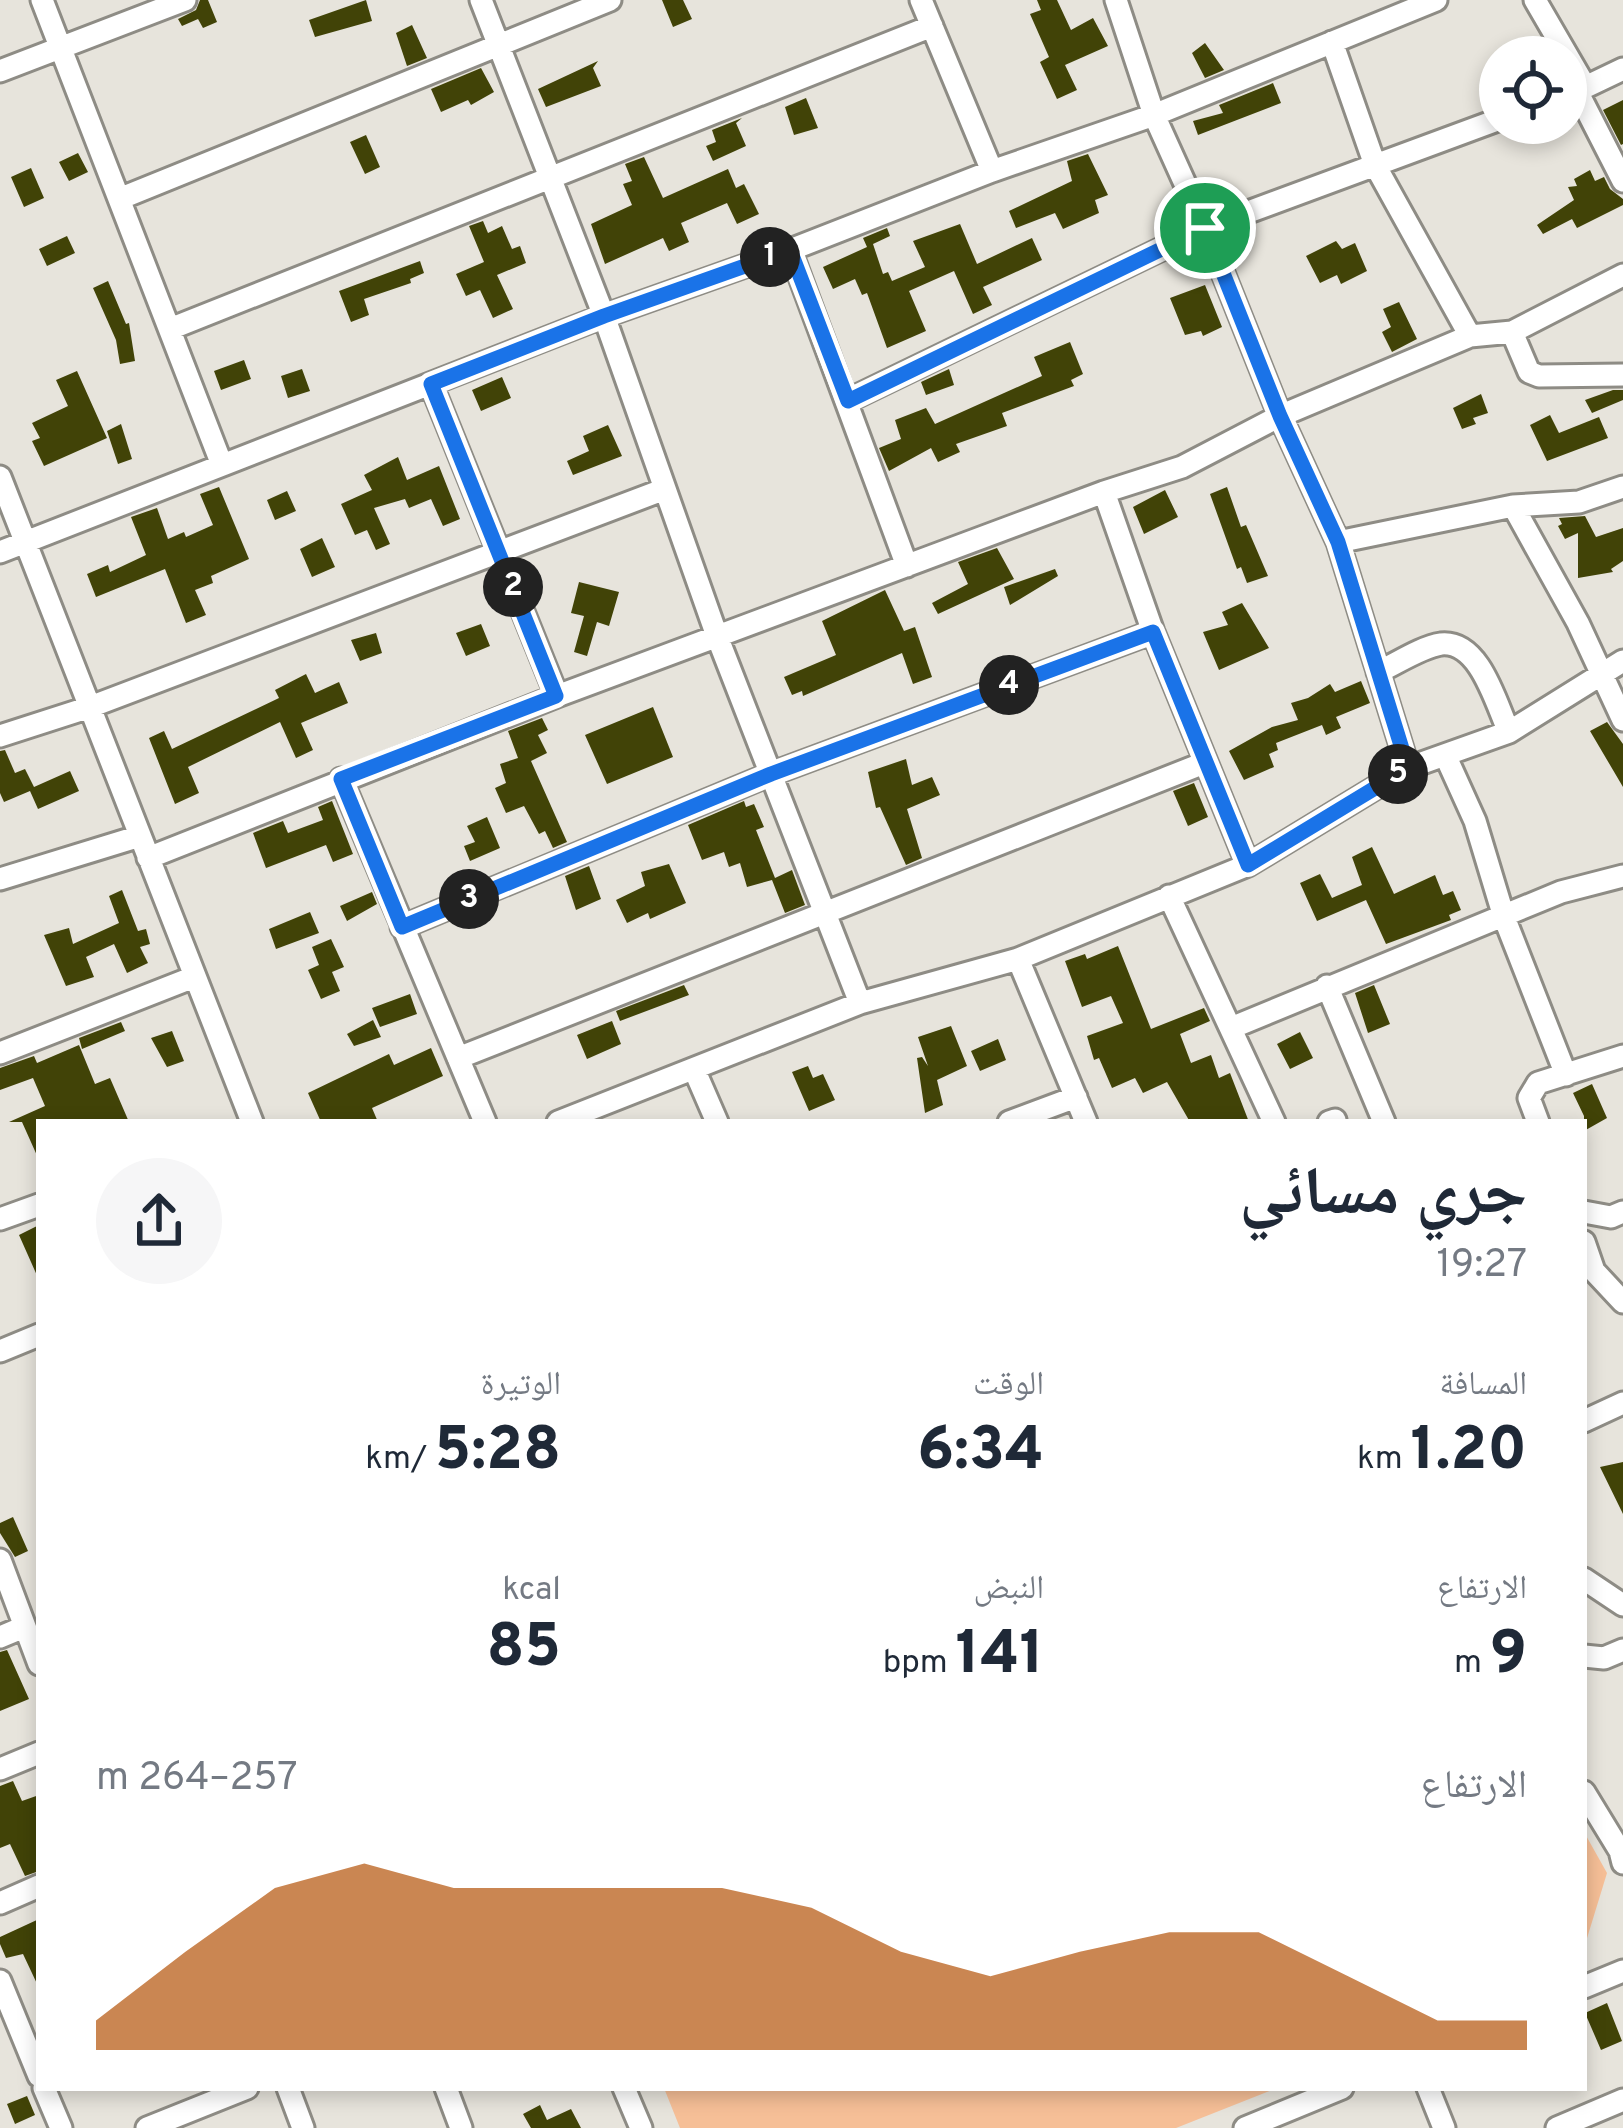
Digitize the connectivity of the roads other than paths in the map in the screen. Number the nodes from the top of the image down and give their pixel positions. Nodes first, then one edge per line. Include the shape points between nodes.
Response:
1 (42, 0) edge
2 (185, 0) edge
3 (481, 0) edge
4 (610, 0) edge
5 (921, 0) edge
6 (1116, 0) edge
7 (1436, 0) edge
8 (1535, 0) edge
9 (932, 26) junction
10 (1551, 36) edge
11 (1332, 42) junction
12 (60, 46) junction
13 (499, 47) junction
14 (1623, 69) edge
15 (0, 71) edge
16 (1587, 85) edge
17 (1587, 112) edge
18 (1154, 115) junction
19 (1479, 127) edge
20 (1375, 165) junction
21 (992, 171) junction
22 (551, 180) junction
23 (1623, 182) edge
24 (119, 199) junction
25 (1205, 228) junction
26 (790, 250) junction
27 (1623, 274) edge
28 (604, 316) junction
29 (170, 329) junction
30 (1512, 332) junction
31 (1470, 337) junction
32 (1623, 375) edge
33 (431, 384) junction
34 (848, 401) junction
35 (1280, 416) junction
36 (222, 465) junction
37 (0, 477) edge
38 (1623, 487) edge
39 (665, 490) junction
40 (1104, 492) junction
41 (1513, 506) junction
42 (25, 541) junction
43 (1338, 542) junction
44 (0, 552) edge
45 (499, 552) junction
46 (907, 566) junction
47 (1153, 632) junction
48 (717, 636) junction
49 (1623, 661) edge
50 (1378, 672) junction
51 (1600, 676) junction
52 (556, 696) junction
53 (90, 707) junction
54 (1623, 720) edge
55 (1510, 732) junction
56 (0, 736) edge
57 (1446, 757) junction
58 (1204, 763) junction
59 (1408, 768) junction
60 (771, 774) junction
61 (341, 779) junction
62 (144, 847) junction
63 (1248, 865) junction
64 (1623, 876) edge
65 (0, 879) edge
66 (1169, 896) junction
67 (826, 915) junction
68 (1504, 917) junction
69 (402, 927) junction
70 (1018, 959) junction
71 (194, 977) junction
72 (1327, 986) junction
73 (860, 1004) junction
74 (1231, 1028) junction
75 (0, 1053) edge
76 (1623, 1055) edge
77 (458, 1058) junction
78 (694, 1069) junction
79 (1566, 1075) junction
80 (1076, 1096) junction
81 (251, 1119) edge
82 (484, 1119) edge
83 (566, 1119) edge
84 (716, 1119) edge
85 (1017, 1119) edge
86 (1085, 1119) edge
87 (1273, 1119) edge
88 (1383, 1119) edge
89 (1537, 1119) edge
90 (36, 1206) edge
91 (1623, 1212) edge
92 (1587, 1213) edge
93 (0, 1220) edge
94 (1587, 1251) edge
95 (1623, 1302) edge
96 (36, 1336) edge
97 (0, 1351) edge
98 (1623, 1403) edge
99 (1587, 1420) edge
100 (0, 1560) edge
101 (1587, 1581) edge
102 (1623, 1605) edge
103 (24, 1628) junction
104 (0, 1636) edge
105 (1623, 1650) edge
106 (1587, 1655) edge
107 (36, 1657) edge
108 (36, 1754) edge
109 (0, 1768) edge
110 (1587, 1797) edge
111 (1622, 1854) edge
112 (36, 1887) edge
113 (0, 1903) edge
114 (1623, 1971) edge
115 (0, 1981) edge
116 (1587, 1986) edge
117 (10, 2038) edge
118 (36, 2072) edge
119 (45, 2091) edge
120 (289, 2091) edge
121 (447, 2091) edge
122 (625, 2091) edge
123 (1335, 2091) edge
124 (1429, 2091) edge
125 (212, 2094) edge
126 (1623, 2100) edge
127 (1256, 2126) edge
128 (61, 2128) edge
129 (147, 2128) edge
130 (303, 2128) edge
131 (461, 2128) edge
132 (641, 2128) edge
133 (1444, 2128) edge
134 (1557, 2128) edge

1 - 12 street
2 - 12 street
3 - 13 street
4 - 13 street
5 - 9 street
6 - 18 street
7 - 11 street
8 - 10 street
9 - 21 street
9 - 22 street
11 - 18 street
11 - 20 street
12 - 15 street
12 - 24 street
13 - 22 street
13 - 24 street
14 - 16 street
17 - 23 street
18 - 21 street
18 - 25 street
19 - 20 street
20 - 25 street
20 - 31 street
21 - 26 street
22 - 28 street
22 - 29 street
24 - 29 street
25 - 34 street
25 - 35 street
26 - 28 street
26 - 34 street
27 - 30 street
28 - 33 street
28 - 39 street
29 - 36 street
30 - 31 street
30 - 32 street via 1529,372 1539,376
31 - 35 street
33 - 36 street
33 - 45 street
34 - 46 street
35 - 40 street via 1182,467
35 - 43 street
36 - 42 street
37 - 42 street
38 - 41 street via 1579,502
39 - 45 street
39 - 48 street
40 - 46 street
40 - 47 street
41 - 43 street
41 - 51 street
42 - 44 street
42 - 53 street
43 - 50 street
45 - 52 street
45 - 53 street
46 - 48 street
47 - 58 street
47 - 60 street
48 - 52 street
48 - 60 street
49 - 51 street
50 - 55 street via 1440,644 1462,647
50 - 59 street
51 - 54 street
51 - 55 street
52 - 61 street
53 - 56 street
53 - 62 street
55 - 57 street
57 - 59 street
57 - 68 street
58 - 63 street
58 - 67 street
59 - 63 street
60 - 67 street
60 - 69 street
61 - 62 street
61 - 69 street
62 - 65 street
62 - 71 street
63 - 66 street
64 - 68 street
66 - 70 street
66 - 74 street
67 - 73 street
67 - 77 street
68 - 72 street
68 - 79 street
69 - 77 street
70 - 73 street
70 - 80 street
71 - 75 street
71 - 81 street
72 - 74 street
72 - 88 street
73 - 78 street
74 - 87 street
76 - 79 street
77 - 82 street
78 - 83 street
78 - 84 street
79 - 89 street via 1532,1089
80 - 85 street
80 - 86 street
90 - 93 street
91 - 92 street
94 - 95 street via 1604,1286
96 - 97 street
98 - 99 street
100 - 103 street
101 - 102 street
103 - 104 street
103 - 107 street
105 - 106 street
108 - 109 street
110 - 111 street
112 - 113 street
114 - 116 street
115 - 117 street
117 - 118 street
119 - 128 street
120 - 130 street
121 - 131 street
122 - 132 street
123 - 127 street
124 - 133 street
125 - 129 street
126 - 134 street

